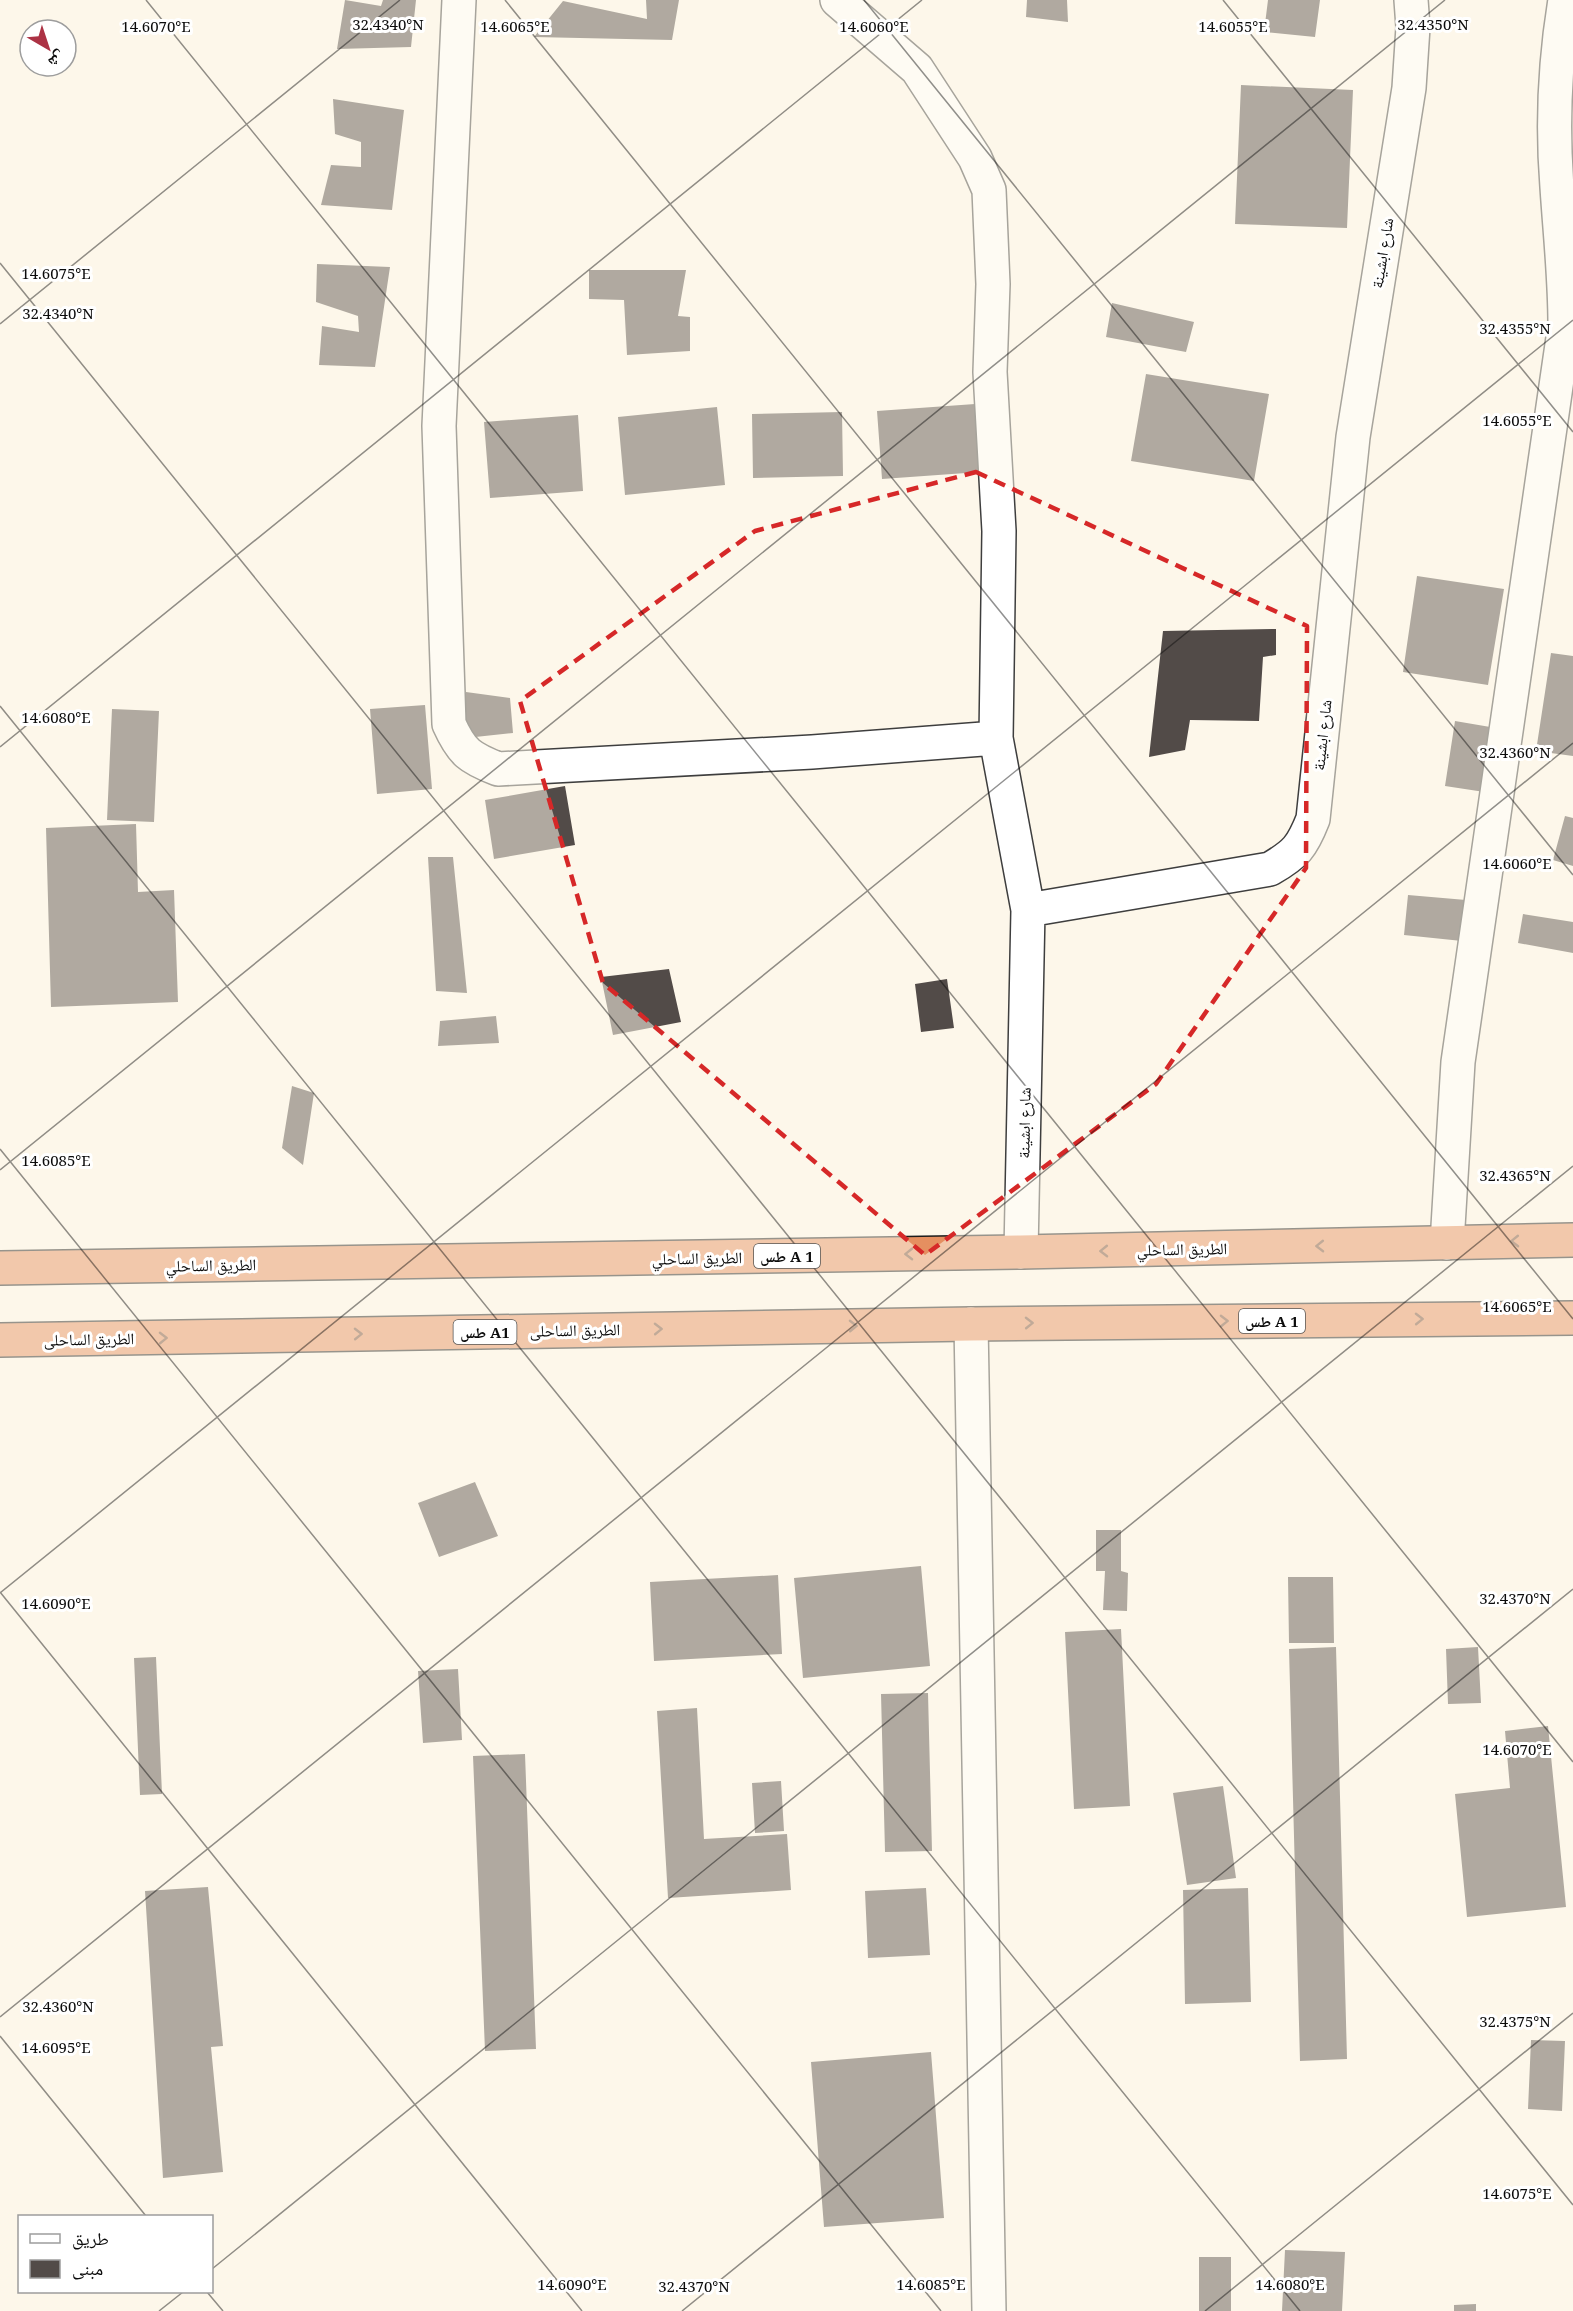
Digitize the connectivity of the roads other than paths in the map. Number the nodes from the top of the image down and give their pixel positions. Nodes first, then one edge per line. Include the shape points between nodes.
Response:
1 (459, 0) edge
2 (837, 0) edge
3 (1411, 0) edge
4 (1565, 0) edge
5 (996, 738) junction
6 (1028, 910) junction
7 (1573, 1240) edge
8 (1447, 1243) junction
9 (1021, 1252) junction
10 (0, 1268) edge
11 (1573, 1318) edge
12 (971, 1324) junction
13 (0, 1340) edge
14 (989, 2311) edge

1 - 5 street via 439,426 449,724 459,746 474,760 498,769
2 - 5 street via 916,69 975,158 989,190 993,284 990,372 999,531
3 - 6 street, شارع ابشينة via 1409,88 1353,437 1313,819 1305,840 1294,855 1270,869
4 - 8 street via 1555,127 1565,324 1458,1062
5 - 6 street
6 - 9 street, شارع ابشينة
7 -> 8 highway, الطريق الساحلي / طس A 1
8 -> 9 highway, الطريق الساحلي / طس A 1
9 -> 10 highway, الطريق الساحلي / طس A 1
12 -> 11 highway, طس A 1
13 -> 12 highway, الطريق الساحلى / طس A1
12 - 14 street

